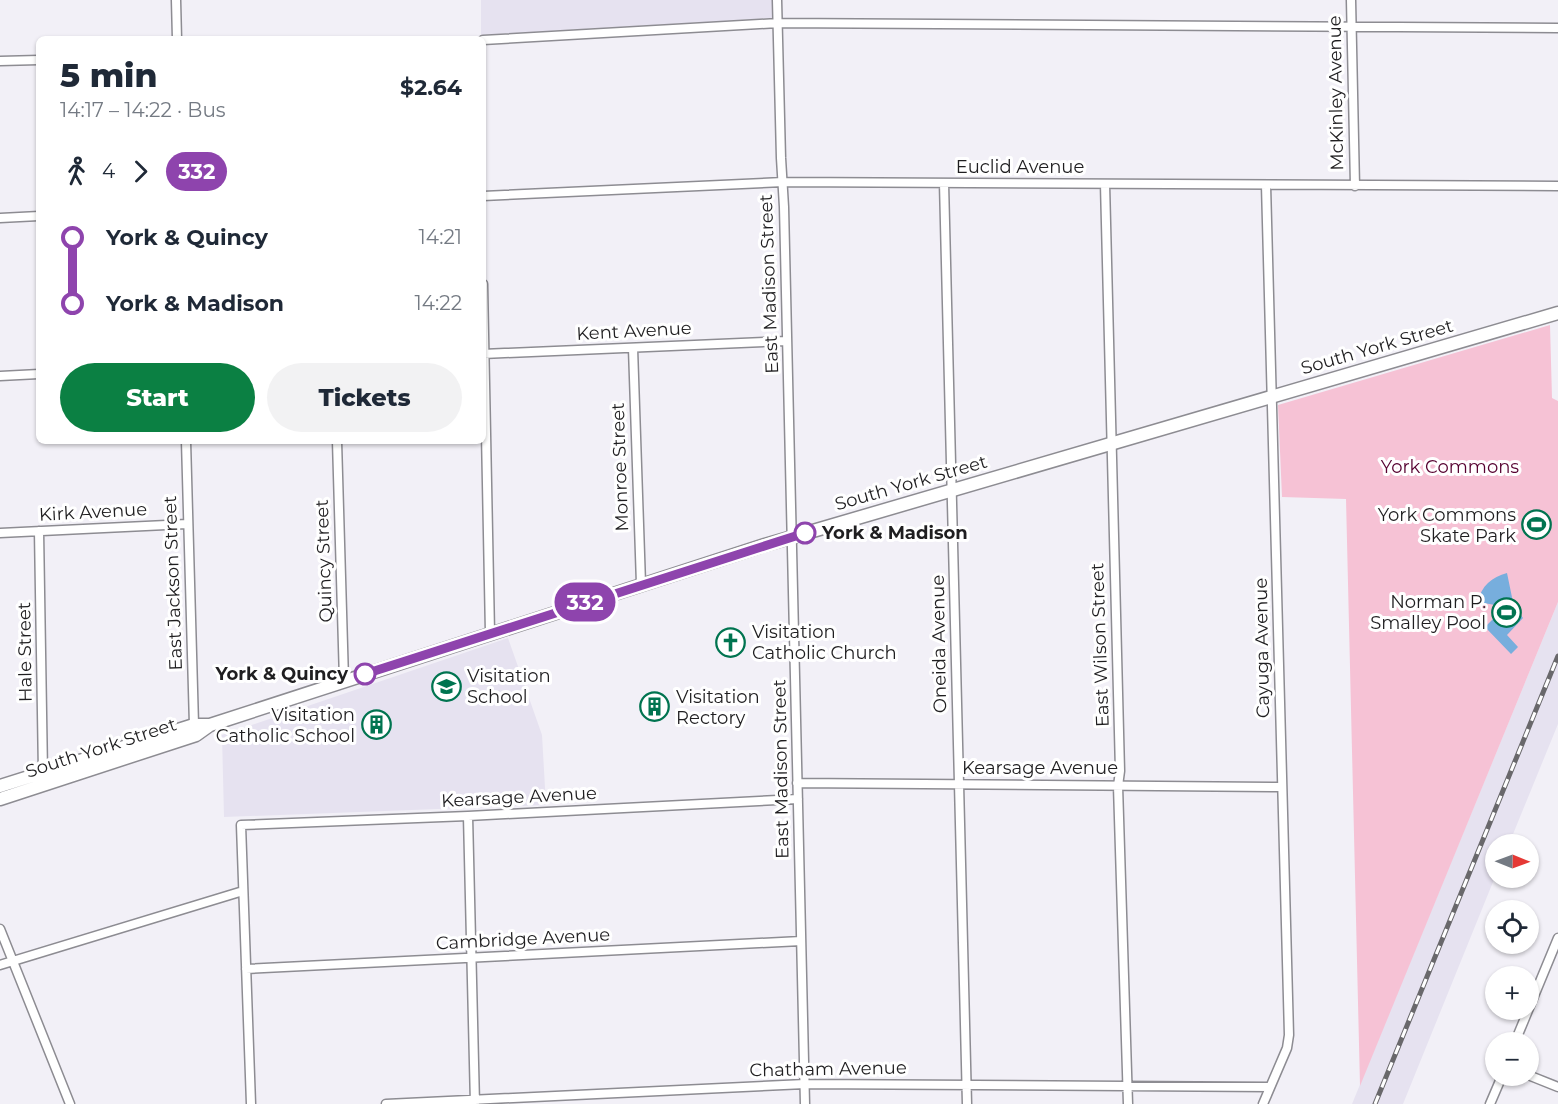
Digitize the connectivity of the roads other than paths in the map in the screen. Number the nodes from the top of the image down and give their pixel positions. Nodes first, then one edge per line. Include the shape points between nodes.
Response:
1 (176, 0) edge
2 (777, 0) edge
3 (1351, 0) edge
4 (778, 23) junction
5 (1351, 27) junction
6 (1558, 28) edge
7 (177, 36) edge
8 (486, 40) edge
9 (36, 60) edge
10 (0, 61) edge
11 (783, 182) junction
12 (945, 183) junction
13 (1105, 184) junction
14 (1266, 185) junction
15 (1355, 186) junction
16 (1558, 186) edge
17 (486, 196) edge
18 (36, 216) edge
19 (0, 218) edge
20 (1558, 313) edge
21 (787, 341) junction
22 (633, 348) junction
23 (486, 354) edge
24 (36, 374) edge
25 (0, 376) edge
26 (1270, 396) junction
27 (1111, 443) junction
28 (186, 444) edge
29 (337, 444) edge
30 (486, 444) edge
31 (952, 490) junction
32 (187, 524) junction
33 (39, 531) junction
34 (0, 533) edge
35 (792, 537) junction
36 (641, 584) junction
37 (490, 633) junction
38 (344, 680) junction
39 (210, 724) junction
40 (194, 725) junction
41 (44, 773) junction
42 (797, 783) junction
43 (958, 784) junction
44 (0, 786) edge
45 (1118, 786) junction
46 (1282, 786) junction
47 (0, 799) edge
48 (798, 800) junction
49 (468, 816) junction
50 (243, 891) junction
51 (0, 929) edge
52 (1558, 938) edge
53 (801, 942) junction
54 (472, 959) junction
55 (13, 961) junction
56 (0, 965) edge
57 (246, 969) junction
58 (1519, 1032) edge
59 (1539, 1079) edge
60 (805, 1084) junction
61 (967, 1085) junction
62 (1128, 1085) junction
63 (1498, 1086) edge
64 (1270, 1087) junction
65 (1558, 1087) edge
66 (475, 1102) edge
67 (70, 1104) edge
68 (251, 1104) edge
69 (386, 1104) edge
70 (805, 1104) edge
71 (968, 1104) edge
72 (1128, 1104) edge
73 (1263, 1104) edge
74 (1490, 1104) edge

1 - 7 street
2 - 4 street, East Madison Street
3 - 5 street, McKinley Avenue
4 - 5 street
4 - 8 street
4 - 11 street, East Madison Street
5 - 6 street
5 - 15 street, McKinley Avenue
9 - 10 street
11 - 12 street, Euclid Avenue
11 - 17 street, Euclid Avenue
11 - 21 street, East Madison Street
12 - 13 street, Euclid Avenue
12 - 31 street, Oneida Avenue
13 - 14 street, Euclid Avenue
13 - 27 street, East Wilson Street
14 - 15 street, Euclid Avenue
14 - 26 street, Cayuga Avenue
15 - 16 street, Euclid Avenue
18 - 19 street
20 - 26 main road, South York Street
21 - 22 street, Kent Avenue
21 - 35 street, East Madison Street
22 - 23 street, Kent Avenue
22 - 36 street, Monroe Street
24 - 25 street
26 - 27 main road, South York Street
26 - 46 street, Cayuga Avenue
27 - 31 main road, South York Street
27 - 45 street, East Wilson Street
28 - 32 street, East Jackson Street
29 - 38 street, Quincy Street
30 - 37 street
31 - 35 main road, South York Street
31 - 43 street, Oneida Avenue
32 - 33 street, Kirk Avenue
32 - 40 street, East Jackson Street
33 - 34 street, Kirk Avenue
33 - 41 street, Hale Street
35 - 36 main road, South York Street
35 - 42 street, East Madison Street
36 - 37 main road, South York Street
37 - 38 main road, South York Street
38 - 39 main road, South York Street
39 - 40 main road, South York Street
39 - 47 main road, South York Street via 196,735
40 - 41 main road, South York Street
41 - 44 main road, South York Street
42 - 43 street, Kearsage Avenue
42 - 48 street, East Madison Street
43 - 45 street, Kearsage Avenue
43 - 61 street, Oneida Avenue
45 - 46 street, Kearsage Avenue
45 - 62 street, East Wilson Street
46 - 64 street, Cayuga Avenue via 1289,1035
48 - 49 street, Kearsage Avenue
48 - 53 street, East Madison Street
49 - 50 street, Kearsage Avenue via 241,825
49 - 54 street
50 - 55 street
50 - 57 street
51 - 55 street
52 - 58 street
53 - 54 street, Cambridge Avenue
53 - 60 street, East Madison Street
54 - 57 street, Cambridge Avenue
54 - 66 street
55 - 56 street
55 - 67 street
57 - 68 street
59 - 65 street
60 - 61 street, Chatham Avenue
60 - 66 street, Chatham Avenue
60 - 70 street, East Madison Street
61 - 62 street, Chatham Avenue
61 - 71 street, Oneida Avenue
62 - 64 street, Chatham Avenue
62 - 72 street, East Wilson Street
63 - 74 street
64 - 73 street, Cayuga Avenue
66 - 69 street, Chatham Avenue

